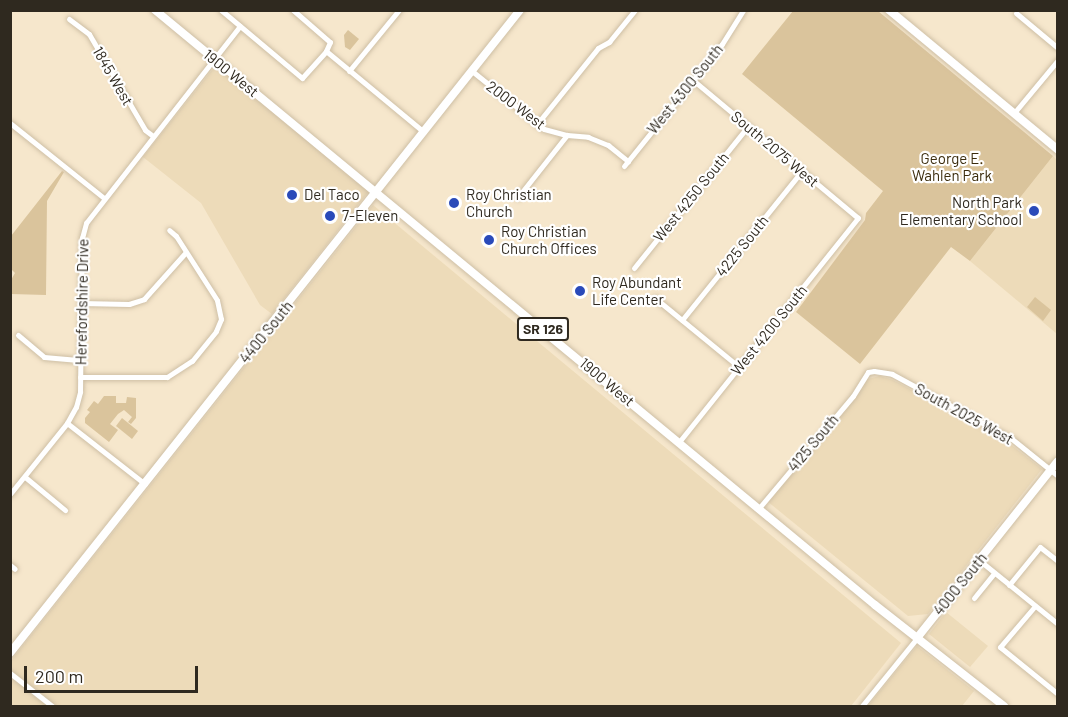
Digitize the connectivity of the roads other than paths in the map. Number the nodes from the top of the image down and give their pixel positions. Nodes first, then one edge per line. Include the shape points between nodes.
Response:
1 (154, 10) edge
2 (221, 10) edge
3 (293, 10) edge
4 (399, 10) edge
5 (520, 10) edge
6 (635, 10) edge
7 (743, 10) edge
8 (889, 10) edge
9 (1016, 13) dead end
10 (69, 19) dead end
11 (240, 26) junction
12 (1058, 48) edge
13 (326, 51) junction
14 (214, 59) junction
15 (1058, 60) edge
16 (349, 71) junction
17 (472, 71) junction
18 (693, 80) junction
19 (1014, 113) junction
20 (537, 124) junction
21 (13, 125) edge
22 (748, 126) junction
23 (10, 132) edge
24 (424, 132) junction
25 (567, 135) junction
26 (153, 136) junction
27 (1058, 150) edge
28 (626, 163) joint
29 (802, 171) junction
30 (376, 192) junction
31 (518, 197) dead end
32 (104, 198) junction
33 (858, 218) joint
34 (169, 230) dead end
35 (186, 252) junction
36 (634, 268) dead end
37 (655, 298) dead end
38 (81, 303) junction
39 (681, 320) junction
40 (18, 335) dead end
41 (81, 360) junction
42 (739, 367) junction
43 (866, 376) joint
44 (80, 377) junction
45 (67, 423) junction
46 (679, 442) junction
47 (1058, 461) edge
48 (1054, 473) edge
49 (25, 477) junction
50 (145, 484) junction
51 (10, 494) edge
52 (759, 507) junction
53 (65, 510) dead end
54 (979, 560) junction
55 (1058, 561) edge
56 (994, 573) junction
57 (1009, 585) junction
58 (975, 598) dead end
59 (1035, 606) junction
60 (1058, 624) edge
61 (917, 638) junction
62 (10, 652) edge
63 (10, 673) edge
64 (1058, 694) edge
65 (52, 706) edge
66 (862, 706) edge
67 (1004, 706) edge

1 - 14 main road, 1900 West / SR 126
2 - 11 street
3 - 13 street via 330,42
4 - 16 street
5 - 17 street, 4400 South
6 - 20 street via 609,42 598,48
7 - 18 street, West 4300 South
8 - 19 street
9 - 12 street
10 - 26 street, 1845 West via 88,34 145,130
11 - 13 street via 302,78
11 - 14 street, Herefordshire Drive
13 - 16 street
14 - 26 street, Herefordshire Drive
14 - 30 main road, 1900 West / SR 126
15 - 19 street
16 - 24 street
17 - 20 street, 2000 West
17 - 24 street, 4400 South
18 - 22 street, South 2075 West
18 - 28 street, West 4300 South
19 - 27 street
20 - 25 street, 2000 West
21 - 23 street
21 - 32 street
22 - 29 street, South 2075 West
22 - 36 street, West 4250 South
24 - 30 street, 4400 South
25 - 28 street, 2000 West via 588,136 608,145
25 - 31 street
26 - 32 street, Herefordshire Drive
29 - 33 street, South 2075 West
29 - 39 street, 4225 South
30 - 46 main road, 1900 West / SR 126
30 - 50 street, 4400 South
32 - 38 street, Herefordshire Drive via 86,223 82,238
33 - 42 street, West 4200 South
34 - 35 street
35 - 38 street via 144,299 129,304
35 - 44 street via 217,300 221,319 216,332 192,362 167,377
37 - 39 street
38 - 41 street, Herefordshire Drive
39 - 42 street
40 - 41 street via 45,357
41 - 44 street, Herefordshire Drive
42 - 46 street, West 4200 South
43 - 48 street, South 2025 West via 874,371 892,374 1012,439
43 - 52 street, 4125 South
44 - 45 street, Herefordshire Drive via 76,407
45 - 49 street, Herefordshire Drive
45 - 50 street
46 - 52 main road, 1900 West / SR 126
47 - 48 street, 4000 South
48 - 54 street, 4000 South
49 - 51 street, Herefordshire Drive
49 - 53 street
50 - 62 street, 4400 South
52 - 61 main road, 1900 West / SR 126
54 - 56 street
54 - 61 street, 4000 South
55 - 57 street via 1040,547
56 - 57 street
56 - 58 street
57 - 59 street
59 - 60 street
59 - 64 street via 1000,647
61 - 66 street, 4000 South
61 - 67 main road, 1900 West / SR 126
63 - 65 street

